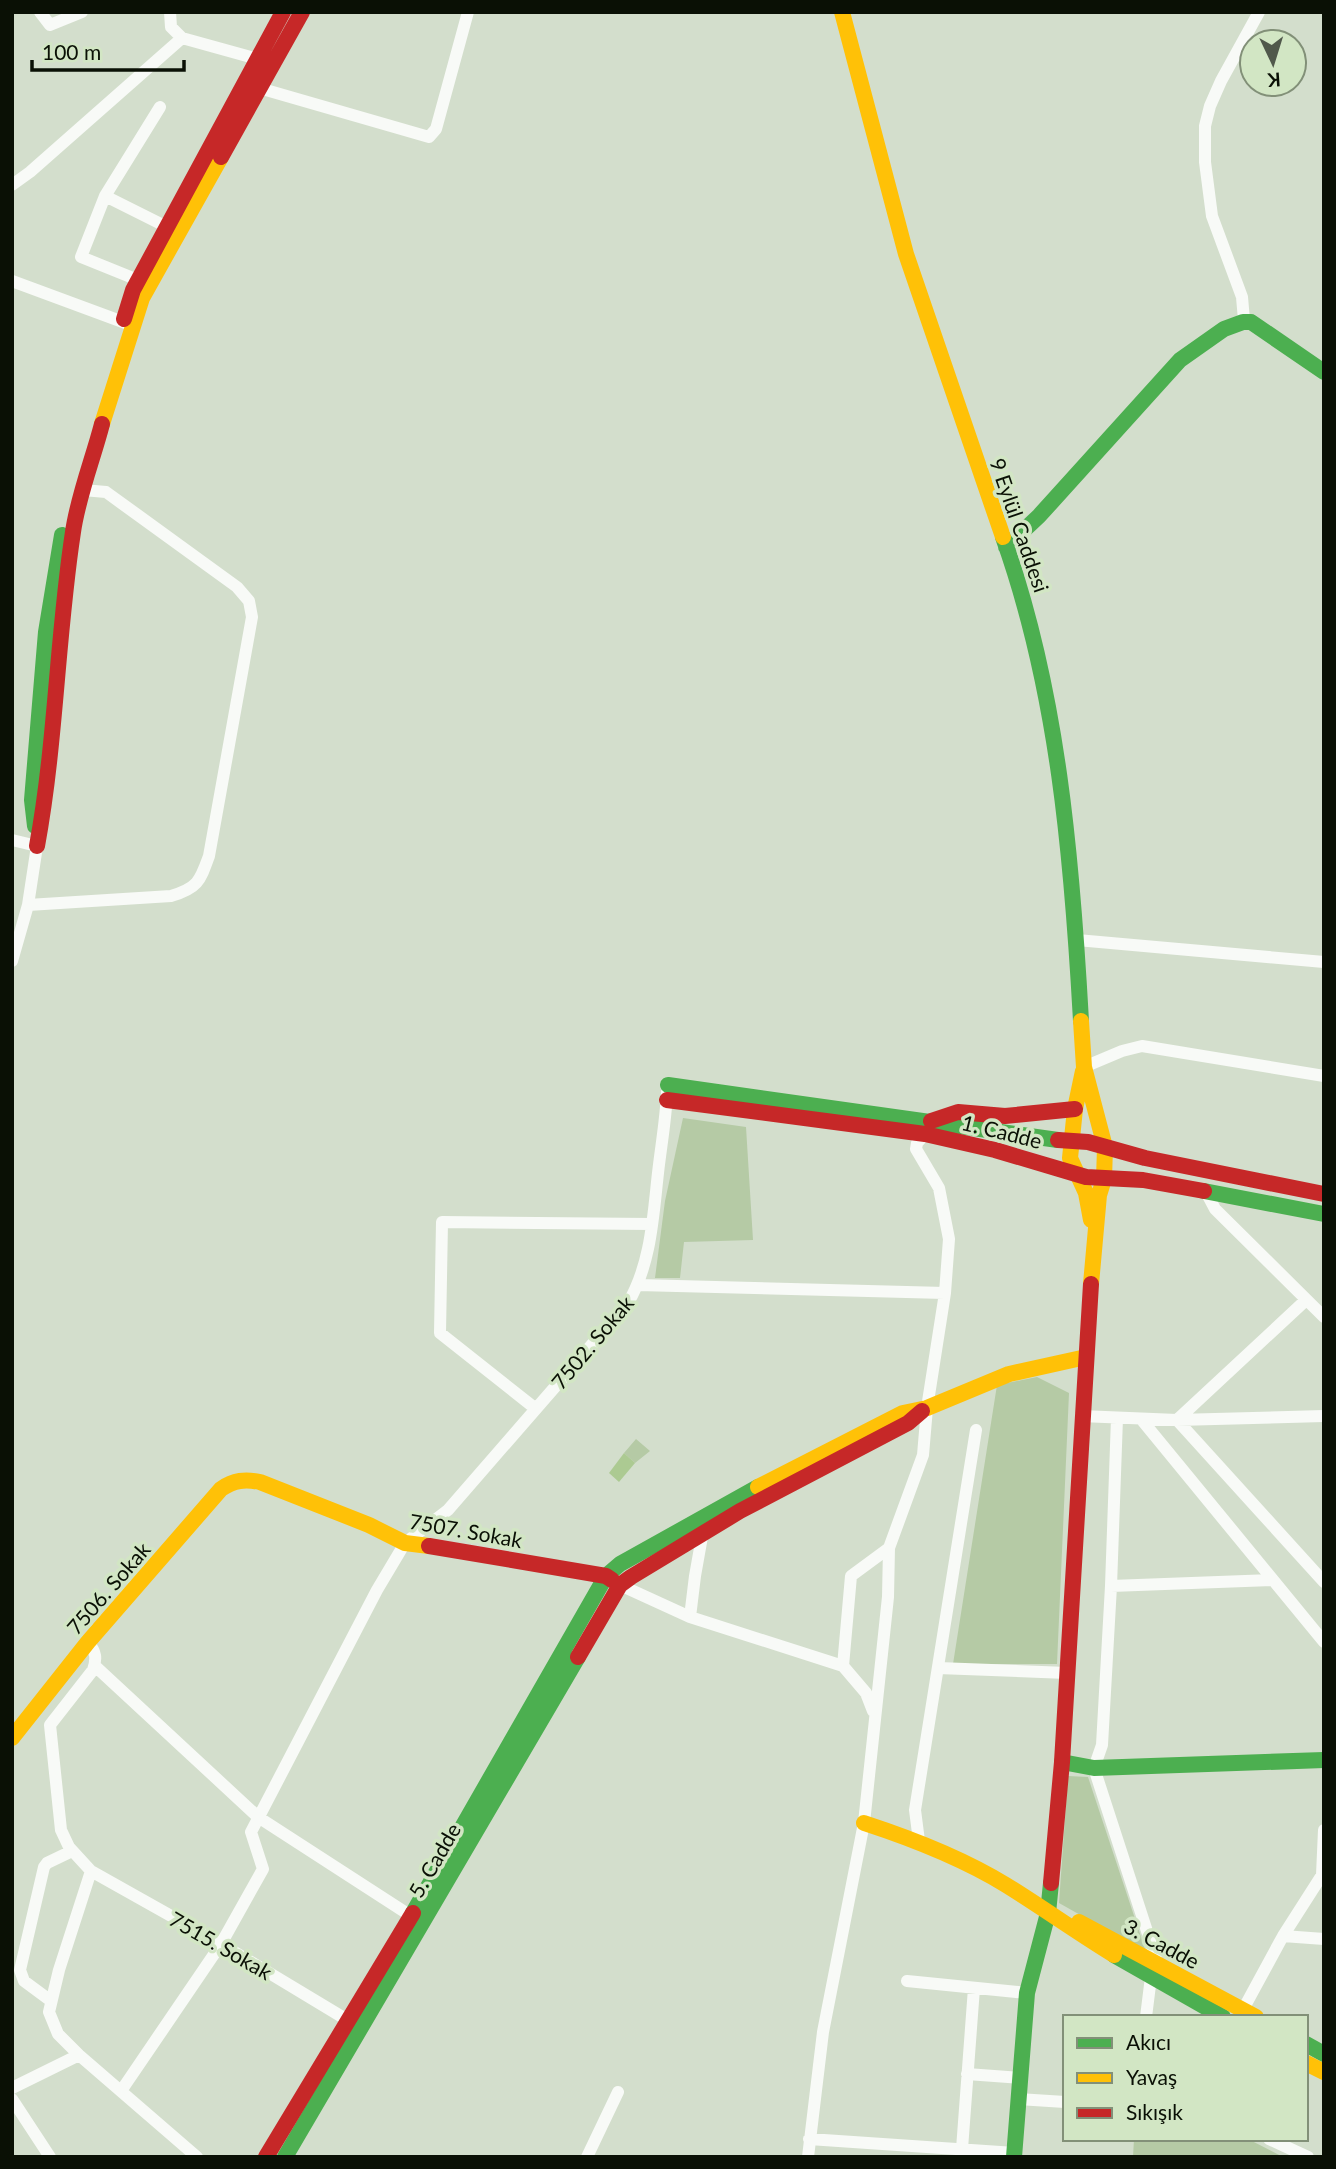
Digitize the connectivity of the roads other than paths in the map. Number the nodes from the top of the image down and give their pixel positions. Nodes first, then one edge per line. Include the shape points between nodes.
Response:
1 (40, 12) edge
2 (82, 12) edge
3 (170, 12) edge
4 (283, 12) edge
5 (302, 12) edge
6 (468, 12) edge
7 (842, 12) edge
8 (1259, 12) edge
9 (182, 37) junction
10 (258, 59) junction
11 (259, 88) junction
12 (160, 107) dead end
13 (12, 185) edge
14 (105, 196) junction
15 (167, 227) junction
16 (138, 280) junction
17 (12, 281) edge
18 (1244, 320) junction
19 (127, 324) junction
20 (1324, 372) edge
21 (83, 490) junction
22 (1006, 547) junction
23 (12, 840) edge
24 (37, 846) junction
25 (28, 905) junction
26 (1077, 940) junction
27 (12, 961) edge
28 (1324, 962) edge
29 (1084, 1068) junction
30 (1324, 1076) edge
31 (667, 1092) joint
32 (1075, 1109) junction
33 (928, 1127) junction
34 (1073, 1142) junction
35 (1105, 1147) junction
36 (1075, 1174) junction
37 (1104, 1179) junction
38 (1206, 1192) junction
39 (1324, 1194) edge
40 (1324, 1214) edge
41 (652, 1224) junction
42 (1094, 1237) junction
43 (638, 1285) junction
44 (945, 1293) junction
45 (1306, 1300) junction
46 (1324, 1317) edge
47 (1086, 1357) junction
48 (927, 1408) junction
49 (536, 1409) junction
50 (1082, 1416) junction
51 (1324, 1416) edge
52 (1117, 1418) junction
53 (1141, 1419) junction
54 (1177, 1420) junction
55 (976, 1430) dead end
56 (245, 1479) joint
57 (703, 1531) junction
58 (405, 1544) junction
59 (889, 1548) junction
60 (606, 1576) junction
61 (1272, 1580) junction
62 (1324, 1582) edge
63 (620, 1585) junction
64 (1111, 1586) junction
65 (691, 1617) junction
66 (89, 1642) junction
67 (1324, 1642) edge
68 (94, 1666) junction
69 (843, 1666) junction
70 (937, 1668) junction
71 (1067, 1673) junction
72 (875, 1714) junction
73 (12, 1738) edge
74 (1324, 1760) edge
75 (1062, 1762) junction
76 (1094, 1768) junction
77 (258, 1817) junction
78 (864, 1823) junction
79 (1324, 1830) edge
80 (919, 1841) junction
81 (72, 1852) junction
82 (91, 1871) junction
83 (1048, 1913) junction
84 (411, 1916) junction
85 (1283, 1936) junction
86 (1324, 1939) edge
87 (221, 1944) junction
88 (1154, 1971) junction
89 (907, 1981) dead end
90 (974, 1988) junction
91 (1027, 1993) junction
92 (51, 2001) junction
93 (1246, 2014) edge
94 (1146, 2015) edge
95 (1220, 2015) edge
96 (349, 2021) junction
97 (1308, 2045) edge
98 (79, 2054) junction
99 (1324, 2054) edge
100 (1308, 2064) edge
101 (1324, 2073) edge
102 (967, 2074) junction
103 (1020, 2078) junction
104 (12, 2088) edge
105 (121, 2091) junction
106 (618, 2092) dead end
107 (12, 2099) edge
108 (1018, 2099) junction
109 (1063, 2102) edge
110 (809, 2139) junction
111 (1273, 2141) edge
112 (962, 2149) junction
113 (1015, 2155) edge
114 (50, 2157) edge
115 (197, 2157) edge
116 (265, 2157) edge
117 (285, 2157) edge
118 (587, 2157) edge
119 (808, 2157) edge
120 (1308, 2157) edge

1 - 2 street via 50,25
3 - 9 street via 171,27
4 - 10 street
5 - 11 street
6 - 11 street via 436,129 429,137
7 - 22 street, 9 Eylül Caddesi via 906,254
8 - 18 street via 1221,81 1205,126 1212,216 1242,297
9 - 10 street
9 - 13 street
10 - 15 street
11 - 19 street
12 - 14 street
14 - 15 street
14 - 16 street via 81,257
15 - 16 street
16 - 19 street
17 - 19 street
18 - 20 street
18 - 22 street via 1180,360
19 - 21 street
19 - 24 street via 64,526 46,632 32,800
21 - 24 street via 57,657
21 - 25 street via 106,492 237,587 249,601 252,617 201,879 190,890 171,896
22 - 26 street, 9 Eylül Caddesi via 1023,591 1054,742
23 - 24 street
24 - 25 street
25 - 27 street
26 - 28 street
26 - 29 street, 9 Eylül Caddesi
29 - 30 street via 1142,1046
29 - 32 street, 9 Eylül Caddesi
29 - 35 street, 9 Eylül Caddesi
31 - 33 street, 1. Cadde
31 - 41 street, 7502. Sokak
32 - 33 street via 1005,1116 958,1112
32 - 34 street, 9 Eylül Caddesi
33 - 34 street, 1. Cadde
33 - 36 street, 1. Cadde
33 - 44 street via 916,1149 939,1188 950,1239
34 - 35 street, 1. Cadde
34 - 36 street, 9 Eylül Caddesi via 1070,1158
35 - 37 street, 9 Eylül Caddesi
35 - 39 street, 1. Cadde
36 - 37 street, 1. Cadde
36 - 42 street, 9 Eylül Caddesi via 1086,1193
37 - 38 street, 1. Cadde via 1143,1180
37 - 42 street, 9 Eylül Caddesi
38 - 40 street, 1. Cadde
38 - 45 street via 1215,1209
41 - 43 street, 7502. Sokak
41 - 49 street via 442,1222 440,1333
42 - 47 street, 9 Eylül Caddesi
43 - 44 street
43 - 49 street, 7502. Sokak via 628,1303
44 - 48 street
45 - 46 street
45 - 54 street
47 - 48 street via 1009,1374
47 - 50 street, 9 Eylül Caddesi
48 - 57 street via 908,1423
48 - 59 street via 923,1455
48 - 60 street via 903,1413 766,1482
49 - 58 street, 7502. Sokak via 448,1510
50 - 52 street
50 - 71 street, 9 Eylül Caddesi
51 - 54 street
52 - 53 street
52 - 64 street
53 - 54 street
53 - 61 street
54 - 62 street
55 - 70 street
56 - 58 street, 7507. Sokak via 369,1525
56 - 66 street, 7506. Sokak via 221,1489
57 - 63 street
57 - 65 street
58 - 60 street, 7507. Sokak
58 - 77 street
59 - 69 street via 850,1576
59 - 72 street
60 - 63 street
60 - 84 street
61 - 64 street
61 - 67 street
63 - 65 street
63 - 117 street, 5. Cadde
64 - 76 street via 1102,1745
65 - 69 street
66 - 68 street via 95,1650
66 - 73 street, 7506. Sokak
68 - 77 street
68 - 81 street via 50,1726 61,1830
69 - 72 street via 866,1693
70 - 71 street
70 - 80 street via 915,1810
71 - 75 street, 9 Eylül Caddesi
72 - 78 street
74 - 76 street
75 - 76 street
75 - 83 street, 9 Eylül Caddesi
76 - 88 street
77 - 84 street
77 - 87 street via 251,1832 263,1869
78 - 80 street, 3. Cadde
78 - 110 street via 823,2032
79 - 85 street via 1322,1875
80 - 83 street, 3. Cadde via 1005,1884
81 - 82 street, 7515. Sokak
81 - 92 street via 44,1867 20,1970 24,1981
82 - 87 street, 7515. Sokak
82 - 92 street
83 - 88 street, 3. Cadde
83 - 91 street, 9 Eylül Caddesi
84 - 96 street
85 - 86 street
85 - 93 street
87 - 96 street, 7515. Sokak
87 - 105 street
88 - 93 street, 3. Cadde
88 - 94 street
88 - 95 street, 3. Cadde
89 - 90 street
90 - 91 street
90 - 102 street
91 - 103 street, 9 Eylül Caddesi
92 - 98 street via 49,2012 58,2034
96 - 116 street
97 - 99 street
98 - 104 street
98 - 105 street
100 - 101 street
102 - 103 street
102 - 112 street
103 - 108 street, 9 Eylül Caddesi
105 - 115 street
106 - 118 street
107 - 114 street
108 - 109 street
108 - 113 street, 9 Eylül Caddesi
110 - 112 street
110 - 119 street
111 - 120 street
112 - 113 street

